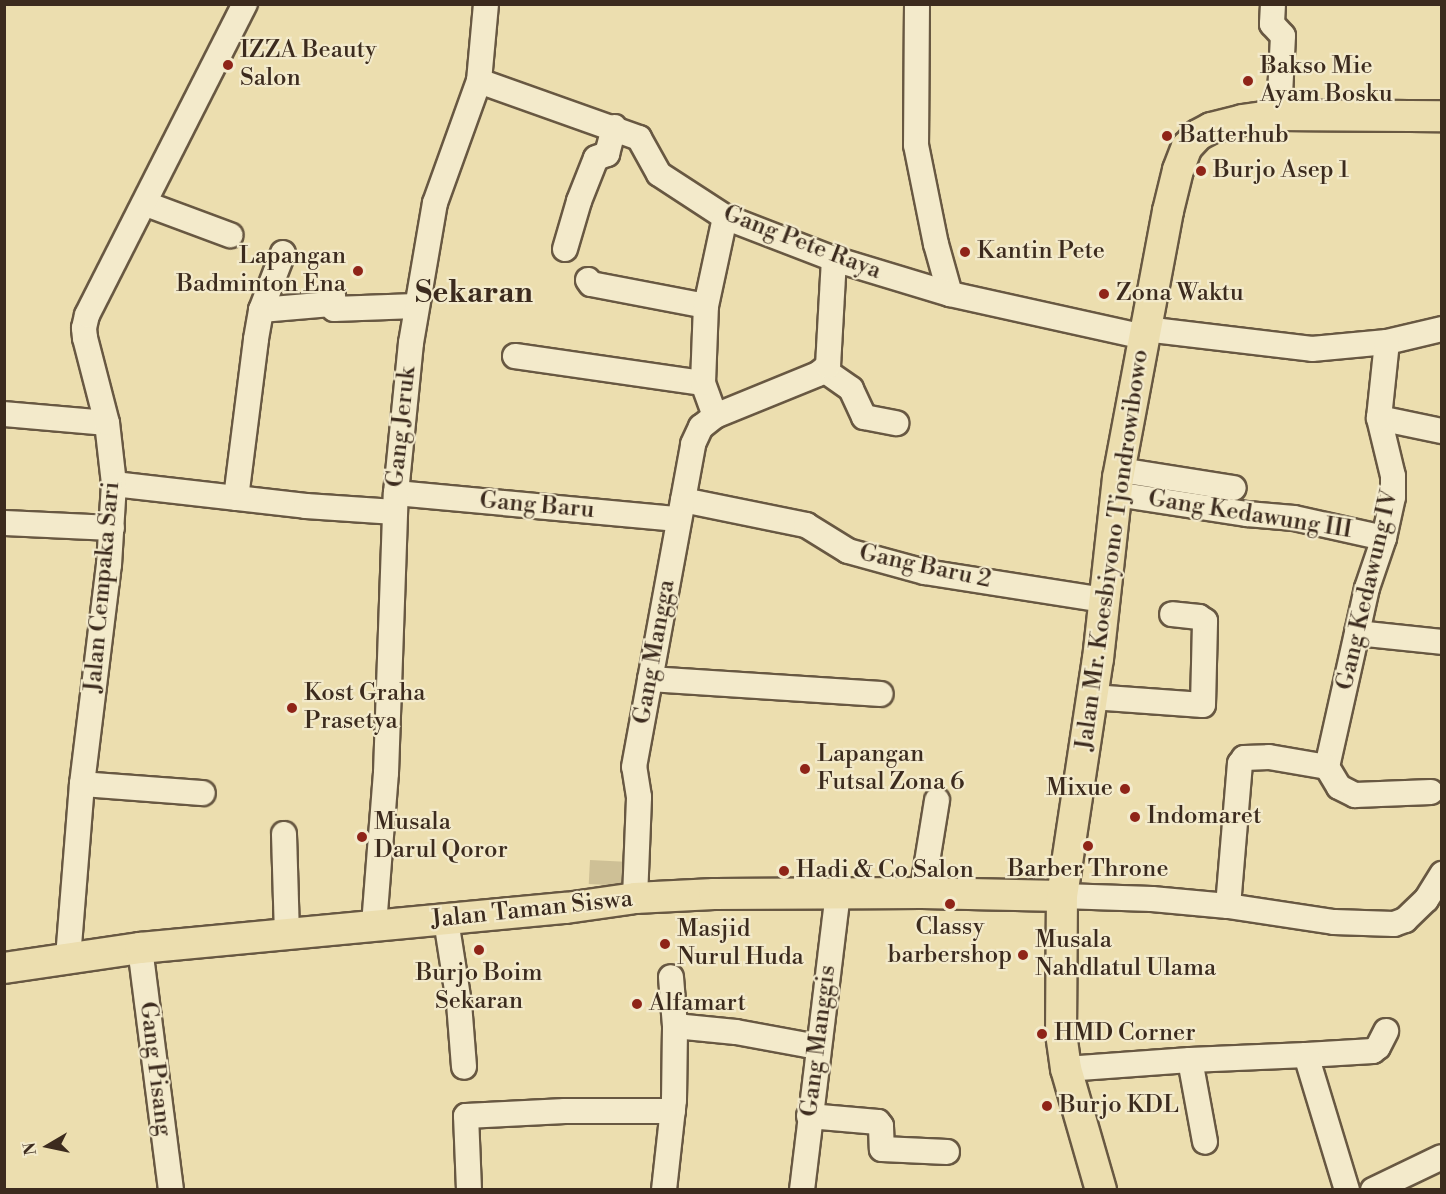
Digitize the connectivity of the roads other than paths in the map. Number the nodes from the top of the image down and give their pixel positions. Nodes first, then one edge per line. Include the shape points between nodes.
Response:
1 (245, 4) edge
2 (486, 4) edge
3 (917, 4) edge
4 (1273, 4) edge
5 (479, 81) junction
6 (1279, 115) junction
7 (1442, 116) edge
8 (614, 127) junction
9 (146, 204) junction
10 (725, 217) junction
11 (230, 235) dead end
12 (565, 249) dead end
13 (283, 253) dead end
14 (834, 259) junction
15 (588, 280) dead end
16 (950, 294) junction
17 (416, 306) junction
18 (706, 306) junction
19 (261, 310) junction
20 (1442, 329) edge
21 (1145, 333) junction
22 (1387, 342) junction
23 (515, 356) dead end
24 (824, 370) junction
25 (703, 383) junction
26 (4, 414) edge
27 (715, 416) junction
28 (1379, 418) junction
29 (107, 423) junction
30 (896, 423) dead end
31 (1442, 431) edge
32 (1118, 482) junction
33 (114, 484) junction
34 (1234, 488) dead end
35 (236, 498) junction
36 (395, 502) junction
37 (680, 510) junction
38 (4, 524) edge
39 (112, 528) junction
40 (1384, 538) junction
41 (1104, 600) junction
42 (1172, 614) dead end
43 (1358, 633) junction
44 (1442, 642) edge
45 (650, 679) junction
46 (881, 694) dead end
47 (1092, 697) junction
48 (1327, 767) junction
49 (82, 784) junction
50 (1431, 792) dead end
51 (203, 793) dead end
52 (937, 800) dead end
53 (284, 834) dead end
54 (1442, 874) edge
55 (922, 892) junction
56 (838, 893) junction
57 (1062, 896) junction
58 (635, 898) junction
59 (1228, 906) junction
60 (446, 920) junction
61 (374, 925) junction
62 (287, 934) junction
63 (140, 948) junction
64 (68, 958) junction
65 (4, 968) edge
66 (671, 977) dead end
67 (675, 1026) junction
68 (1386, 1031) dead end
69 (818, 1047) junction
70 (1306, 1055) junction
71 (1190, 1059) junction
72 (464, 1067) dead end
73 (1066, 1069) junction
74 (673, 1111) junction
75 (809, 1116) junction
76 (1205, 1142) dead end
77 (947, 1152) dead end
78 (1442, 1157) edge
79 (171, 1190) edge
80 (468, 1190) edge
81 (664, 1190) edge
82 (802, 1190) edge
83 (1101, 1190) edge
84 (1347, 1190) edge
85 (1373, 1190) edge

1 - 9 street, Jalan Cempaka Sari
2 - 5 street, Gang Jeruk
3 - 16 street via 916,145 933,234
4 - 6 street via 1272,24 1282,33 1283,41
5 - 8 street
5 - 17 street, Gang Jeruk via 435,203
6 - 7 main road, Jalan Mr. Koesbiyono Tjondrowibowo
6 - 21 main road, Jalan Mr. Koesbiyono Tjondrowibowo via 1211,128 1187,147 1168,211
8 - 10 street, Gang Pete Raya via 644,142 659,174
8 - 12 street via 607,154 596,158
9 - 11 street
9 - 29 street, Jalan Cempaka Sari via 87,315 84,328
10 - 14 street, Gang Pete Raya
10 - 18 street
13 - 19 street
14 - 16 street, Gang Pete Raya
14 - 24 street via 828,366
15 - 18 street via 591,284
16 - 21 street, Gang Pete Raya
17 - 19 street via 334,309 332,299
17 - 36 street, Gang Jeruk
18 - 25 street
19 - 35 street
20 - 22 street, Gang Pete Raya
21 - 22 street, Gang Pete Raya via 1312,349
21 - 32 main road, Jalan Mr. Koesbiyono Tjondrowibowo
22 - 28 street, Gang Kedawung IV
23 - 25 street
24 - 27 street, Gang Mangga
24 - 30 street via 851,388 864,417
25 - 27 street
26 - 29 street
27 - 37 street, Gang Mangga via 696,434
28 - 31 street
28 - 40 street, Gang Kedawung IV via 1393,476 1393,497
29 - 33 street, Jalan Cempaka Sari
32 - 34 street
32 - 40 street, Gang Kedawung III via 1247,514 1294,518
32 - 41 main road, Jalan Mr. Koesbiyono Tjondrowibowo
33 - 35 street, Gang Baru
33 - 39 street, Jalan Cempaka Sari
35 - 36 street, Gang Baru
36 - 37 street, Gang Baru
36 - 61 street, Gang Jeruk via 386,773
37 - 41 street, Gang Baru 2 via 806,525 848,551 925,572
37 - 45 street, Gang Mangga
38 - 39 street
39 - 49 street, Jalan Cempaka Sari
40 - 43 street, Gang Kedawung IV via 1367,588
41 - 47 main road, Jalan Mr. Koesbiyono Tjondrowibowo
42 - 47 street via 1200,617 1204,621 1203,705
43 - 44 street
43 - 48 street, Gang Kedawung IV
45 - 46 street
45 - 58 street, Gang Mangga via 634,767 639,797
47 - 57 main road, Jalan Mr. Koesbiyono Tjondrowibowo
48 - 50 street via 1339,787 1355,795
48 - 59 street via 1269,757 1244,758 1240,764
49 - 51 street
49 - 64 street, Jalan Cempaka Sari
52 - 55 street
53 - 62 street
54 - 59 street via 1426,900 1405,920 1394,924 1334,922
55 - 56 main road, Jalan Taman Siswa
55 - 57 main road, Jalan Taman Siswa
56 - 58 main road, Jalan Taman Siswa
56 - 69 street, Gang Manggis
57 - 59 street
57 - 73 main road, Jalan Mr. Koesbiyono Tjondrowibowo via 1061,1035
58 - 60 main road, Jalan Taman Siswa
60 - 61 main road, Jalan Taman Siswa
60 - 72 street
61 - 62 main road, Jalan Taman Siswa
62 - 63 main road, Jalan Taman Siswa
63 - 64 main road, Jalan Taman Siswa
63 - 79 street, Gang Pisang
64 - 65 main road, Jalan Taman Siswa
66 - 67 street
67 - 69 street
67 - 74 street
68 - 70 street via 1373,1051
69 - 75 street, Gang Manggis
70 - 71 street
70 - 84 street
71 - 73 street
71 - 76 street
73 - 83 main road, Jalan Mr. Koesbiyono Tjondrowibowo
74 - 80 street via 466,1116
74 - 81 street
75 - 77 street via 878,1122 882,1149
75 - 82 street, Gang Manggis
78 - 85 street

